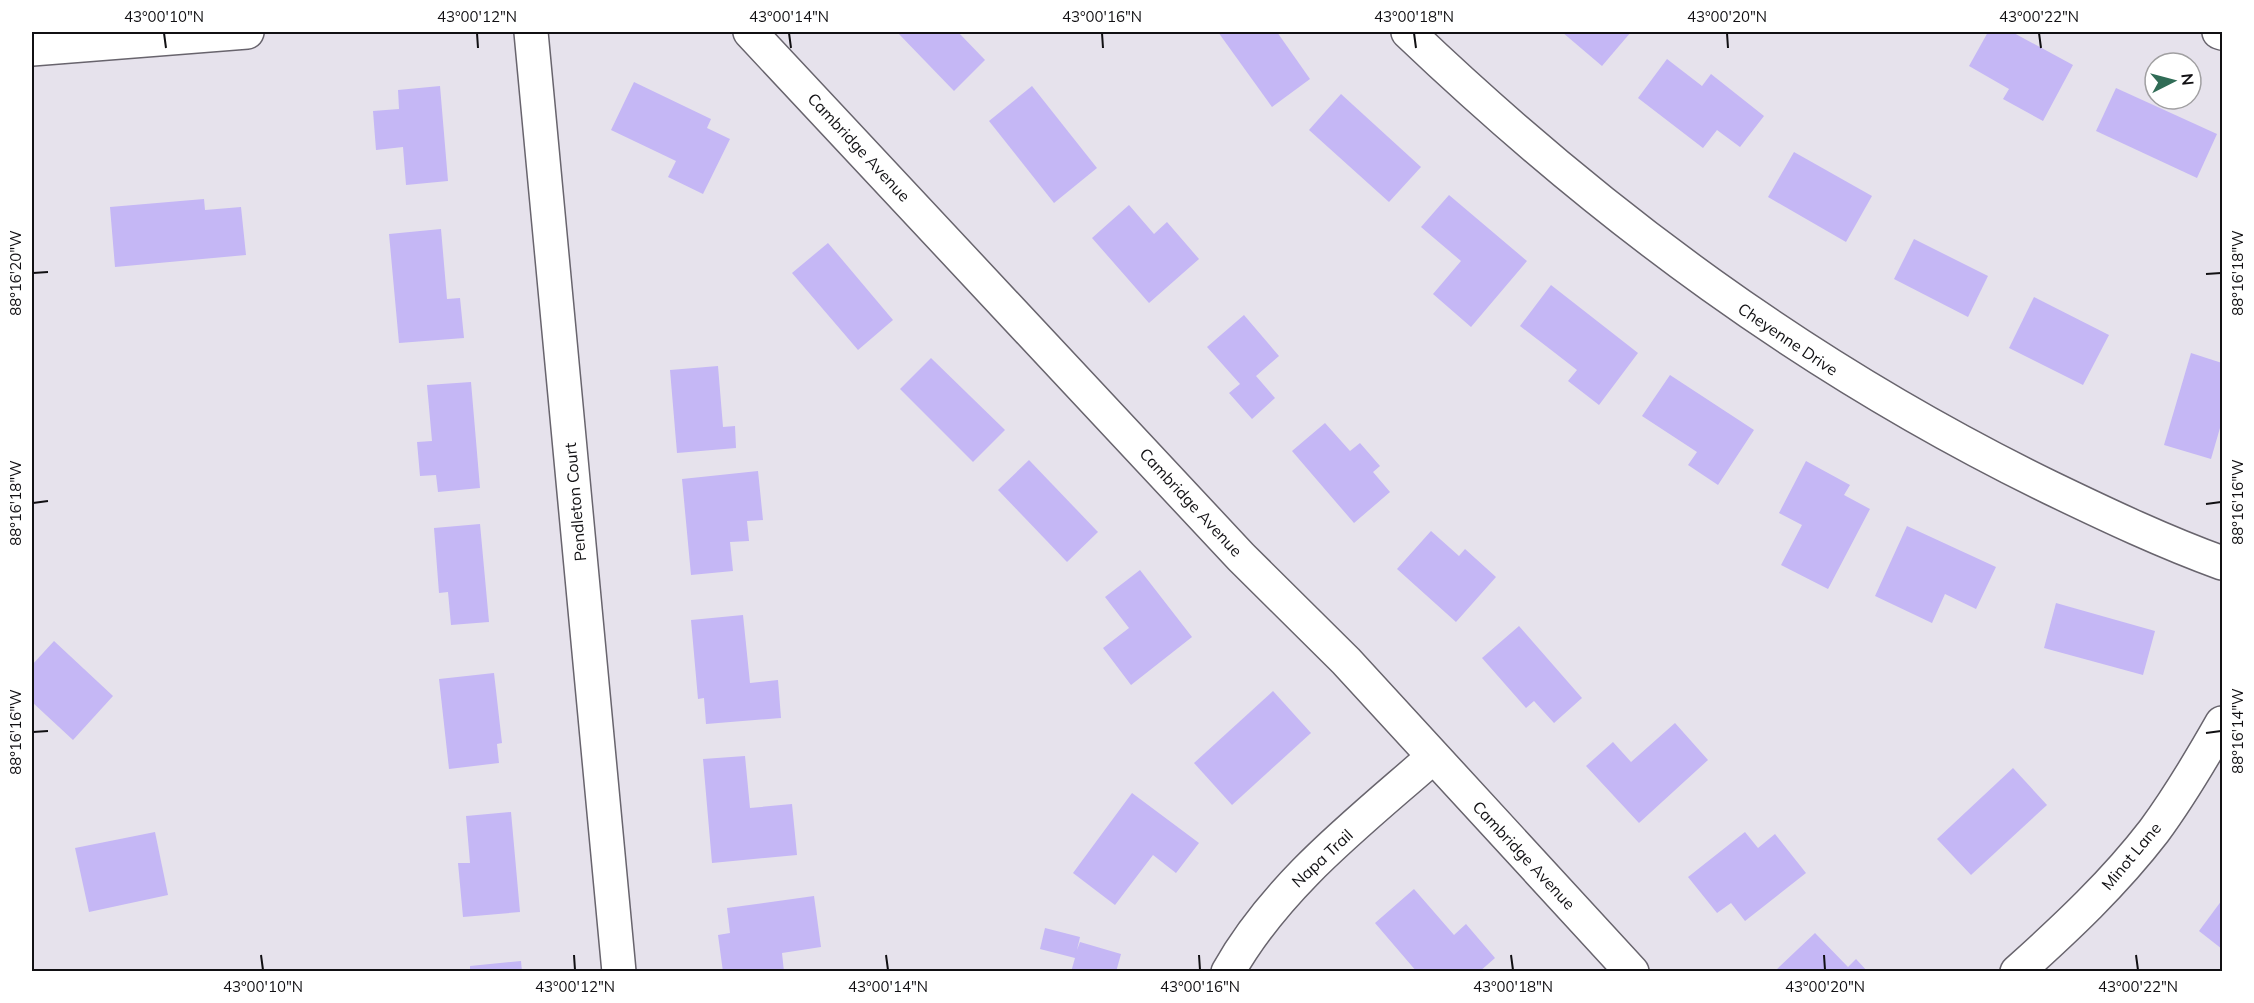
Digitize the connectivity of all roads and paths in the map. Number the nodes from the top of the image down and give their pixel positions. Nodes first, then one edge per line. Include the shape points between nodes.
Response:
1 (247, 32) edge
2 (531, 32) edge
3 (750, 32) edge
4 (1408, 32) edge
5 (32, 49) edge
6 (2223, 563) edge
7 (2223, 723) edge
8 (1432, 758) junction
9 (619, 972) edge
10 (1228, 972) edge
11 (1632, 972) edge
12 (2017, 972) edge

1 - 5 street
2 - 9 street, Pendleton Court
3 - 8 street, Cambridge Avenue via 1241,557 1346,662
4 - 6 street, Cheyenne Drive via 1535,150 1694,274 1832,368 1980,453 2099,511
7 - 12 street, Minot Lane via 2153,831 2073,922
8 - 10 street, Napa Trail via 1304,873 1244,942
8 - 11 street, Cambridge Avenue

